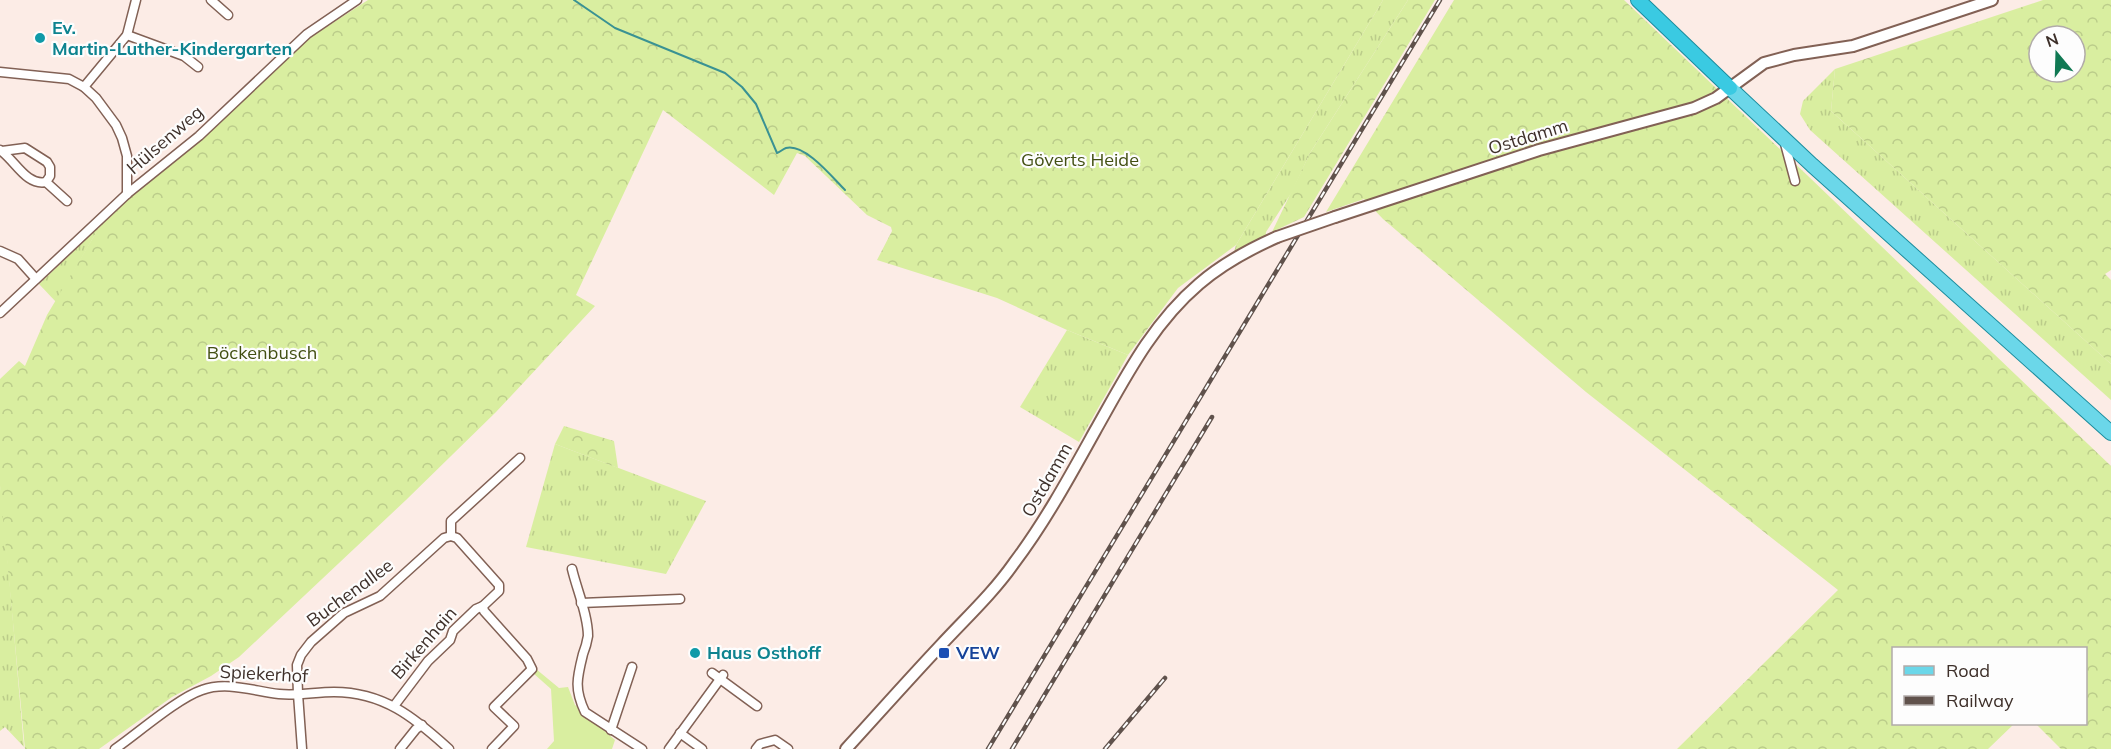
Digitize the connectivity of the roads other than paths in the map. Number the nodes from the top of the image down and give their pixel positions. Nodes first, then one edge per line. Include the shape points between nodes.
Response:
1 (136, 0) edge
2 (211, 0) edge
3 (357, 0) edge
4 (1638, 0) edge
5 (1992, 0) edge
6 (228, 15) dead end
7 (127, 35) junction
8 (198, 67) dead end
9 (0, 72) edge
10 (84, 87) junction
11 (1730, 88) junction
12 (1783, 137) junction
13 (1, 150) edge
14 (1795, 181) dead end
15 (46, 182) junction
16 (127, 194) junction
17 (67, 201) dead end
18 (0, 251) edge
19 (36, 279) junction
20 (0, 313) edge
21 (2111, 433) edge
22 (520, 458) dead end
23 (451, 536) junction
24 (572, 568) dead end
25 (680, 599) dead end
26 (581, 603) junction
27 (483, 606) junction
28 (632, 667) dead end
29 (298, 694) junction
30 (394, 706) junction
31 (758, 706) dead end
32 (422, 725) junction
33 (611, 730) junction
34 (680, 733) junction
35 (115, 749) edge
36 (302, 749) edge
37 (400, 749) edge
38 (449, 749) edge
39 (492, 749) edge
40 (642, 749) edge
41 (669, 749) edge
42 (702, 749) edge
43 (756, 749) edge
44 (788, 749) edge
45 (846, 749) edge

1 - 7 street
2 - 6 street
3 - 16 street, Hülsenweg via 307,34 199,136
4 - 11 highway
5 - 11 street, Ostdamm via 1853,46 1778,58 1764,63
7 - 8 street via 184,56
7 - 10 street
9 - 10 street via 69,79
10 - 16 street via 106,110 122,138 127,156
11 - 12 main road
11 - 45 street, Ostdamm, bridge via 1694,108 1539,150 1277,237 1216,271 1187,295 1150,336 1045,518 1014,564
12 - 14 street
12 - 21 main road
13 - 15 street via 31,180
13 - 15 street via 25,148 47,162 50,176
15 - 17 street
16 - 19 street, Hülsenweg
18 - 19 street via 18,259
19 - 20 street, Hülsenweg
22 - 23 street via 451,521
23 - 27 street, Birkenhain via 458,538 499,585 499,591
23 - 29 street, Buchenallee via 380,596 344,613 311,642 297,665
24 - 26 street
25 - 26 street
26 - 33 street via 588,639 576,686 585,712
27 - 30 street, Birkenhain via 453,631 450,640
27 - 39 street via 532,669 494,707 514,726
28 - 33 street
29 - 30 street, Spiekerhof via 356,693
29 - 35 street, Spiekerhof via 216,686 200,690
29 - 36 street, Buchenallee
30 - 32 street, Spiekerhof
31 - 34 street via 718,676
32 - 37 street
32 - 38 street, Spiekerhof
33 - 40 street
34 - 41 street
34 - 42 street
43 - 44 street via 775,740

